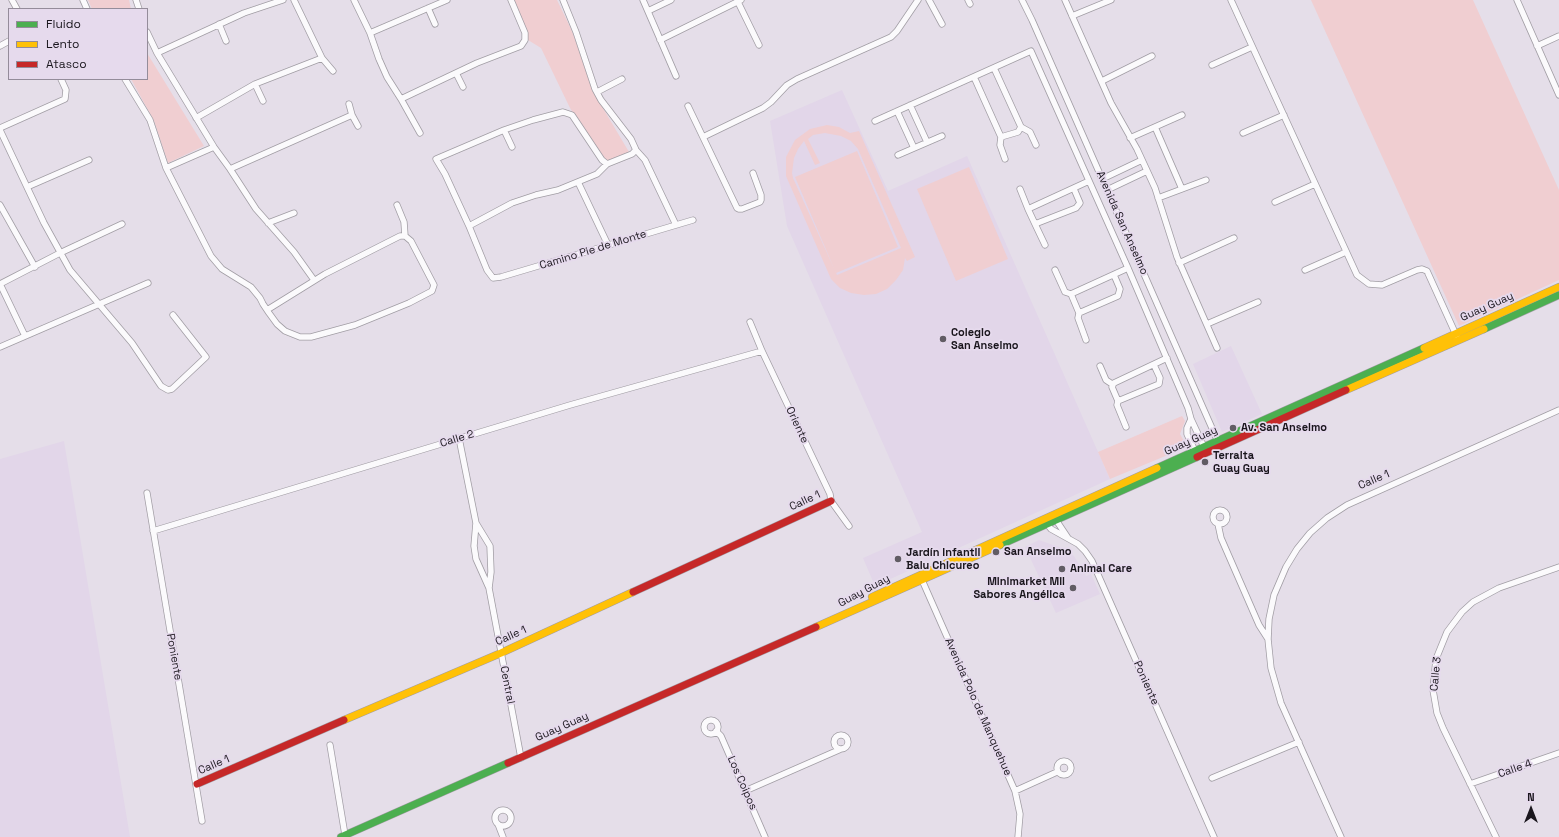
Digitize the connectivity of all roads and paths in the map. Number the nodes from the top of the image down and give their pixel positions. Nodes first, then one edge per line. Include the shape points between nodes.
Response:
1 (283, 0) edge
2 (294, 0) edge
3 (354, 0) edge
4 (446, 0) edge
5 (511, 0) edge
6 (563, 0) edge
7 (643, 0) edge
8 (671, 0) edge
9 (739, 0) edge
10 (918, 0) edge
11 (928, 0) edge
12 (1022, 0) edge
13 (1065, 0) edge
14 (1111, 0) edge
15 (1231, 0) edge
16 (1517, 0) edge
17 (428, 8) junction
18 (648, 12) junction
19 (1072, 16) junction
20 (219, 24) junction
21 (435, 24) dead end
22 (942, 24) dead end
23 (370, 33) junction
24 (148, 34) edge
25 (1559, 36) edge
26 (660, 40) junction
27 (226, 42) dead end
28 (759, 45) dead end
29 (1537, 46) junction
30 (1252, 47) junction
31 (157, 54) junction
32 (1152, 56) dead end
33 (322, 58) junction
34 (1212, 65) dead end
35 (994, 68) junction
36 (334, 71) dead end
37 (456, 73) junction
38 (676, 76) dead end
39 (974, 77) junction
40 (622, 79) dead end
41 (61, 80) edge
42 (126, 80) edge
43 (1102, 81) junction
44 (255, 84) junction
45 (463, 87) dead end
46 (597, 92) junction
47 (1559, 95) edge
48 (401, 98) junction
49 (263, 101) dead end
50 (349, 104) dead end
51 (910, 105) junction
52 (688, 106) dead end
53 (897, 111) junction
54 (352, 115) junction
55 (1182, 115) dead end
56 (1284, 116) junction
57 (196, 118) junction
58 (875, 121) dead end
59 (358, 126) dead end
60 (1021, 127) junction
61 (1154, 127) junction
62 (0, 129) edge
63 (504, 130) junction
64 (420, 133) dead end
65 (1243, 133) dead end
66 (942, 136) dead end
67 (702, 137) junction
68 (1001, 137) junction
69 (1130, 138) junction
70 (927, 142) junction
71 (1036, 146) dead end
72 (214, 147) junction
73 (512, 147) dead end
74 (914, 148) junction
75 (636, 150) junction
76 (898, 155) dead end
77 (1005, 159) dead end
78 (88, 160) dead end
79 (1142, 160) junction
80 (608, 164) junction
81 (166, 168) junction
82 (230, 169) junction
83 (1147, 171) junction
84 (753, 173) dead end
85 (1102, 179) junction
86 (1206, 180) dead end
87 (578, 182) junction
88 (1089, 182) junction
89 (1315, 184) junction
90 (27, 187) junction
91 (1020, 189) dead end
92 (1074, 189) junction
93 (1182, 189) junction
94 (1107, 190) junction
95 (1158, 198) junction
96 (1275, 202) dead end
97 (0, 205) edge
98 (397, 205) dead end
99 (1028, 209) junction
100 (294, 213) dead end
101 (693, 220) dead end
102 (268, 223) junction
103 (122, 224) dead end
104 (1035, 224) junction
105 (676, 225) junction
106 (469, 226) junction
107 (406, 236) junction
108 (1234, 238) dead end
109 (608, 245) junction
110 (1045, 245) dead end
111 (1346, 252) junction
112 (60, 253) junction
113 (1179, 263) junction
114 (35, 267) junction
115 (1128, 268) junction
116 (1055, 270) dead end
117 (1305, 270) dead end
118 (1114, 275) junction
119 (314, 280) junction
120 (148, 283) dead end
121 (0, 284) edge
122 (1559, 287) edge
123 (1071, 294) junction
124 (1559, 295) edge
125 (1258, 302) dead end
126 (98, 305) junction
127 (267, 310) junction
128 (1079, 313) junction
129 (173, 315) dead end
130 (750, 322) dead end
131 (1206, 324) junction
132 (25, 336) junction
133 (1457, 337) junction
134 (1086, 340) dead end
135 (0, 347) edge
136 (1217, 348) dead end
137 (762, 351) junction
138 (1167, 358) junction
139 (1154, 365) junction
140 (1100, 366) dead end
141 (1112, 384) junction
142 (1118, 401) junction
143 (1559, 410) edge
144 (1191, 419) junction
145 (1255, 424) junction
146 (1266, 426) junction
147 (1126, 427) dead end
148 (1252, 432) junction
149 (458, 438) junction
150 (1219, 443) junction
151 (1204, 447) junction
152 (1194, 451) junction
153 (147, 493) dead end
154 (1101, 496) junction
155 (831, 501) junction
156 (1051, 520) junction
157 (476, 522) junction
158 (1218, 524) dead end
159 (849, 526) dead end
160 (153, 531) junction
161 (1068, 538) junction
162 (963, 558) junction
163 (1559, 567) edge
164 (922, 580) junction
165 (489, 588) junction
166 (835, 618) junction
167 (1268, 639) junction
168 (501, 653) junction
169 (716, 731) dead end
170 (1299, 742) junction
171 (330, 745) dead end
172 (841, 749) dead end
173 (1559, 753) edge
174 (521, 758) junction
175 (1057, 772) dead end
176 (1212, 778) dead end
177 (197, 784) junction
178 (1470, 784) junction
179 (745, 791) junction
180 (1015, 791) junction
181 (202, 821) dead end
182 (498, 824) dead end
183 (343, 836) edge
184 (504, 837) edge
185 (765, 837) edge
186 (1018, 837) edge
187 (1214, 837) edge
188 (1341, 837) edge
189 (1496, 837) edge

1 - 20 street via 244,12
2 - 33 street
3 - 23 street
4 - 17 street
5 - 37 street via 524,32 523,44 519,48
6 - 46 street
7 - 18 street
8 - 18 street
9 - 26 street
9 - 28 street
10 - 67 street via 891,37 797,78 763,108
11 - 22 street
12 - 85 street, Avenida San Anselmo
13 - 19 street
14 - 19 street
15 - 30 street
16 - 29 street
17 - 21 street
17 - 23 street
18 - 26 street
19 - 43 street
20 - 27 street
20 - 31 street
23 - 48 street via 387,77
24 - 31 street
25 - 29 street
26 - 38 street
29 - 47 street
30 - 34 street
30 - 56 street
31 - 57 street
32 - 43 street
33 - 36 street
33 - 44 street
35 - 39 street
35 - 60 street
35 - 88 street via 1031,51
37 - 45 street
37 - 48 street
39 - 51 street
39 - 68 street
40 - 46 street
41 - 62 street via 66,90 65,99
42 - 81 street via 150,120
43 - 69 street
44 - 49 street
44 - 57 street
46 - 75 street
48 - 64 street
50 - 54 street
51 - 53 street
51 - 70 street
52 - 67 street
53 - 58 street
53 - 74 street
54 - 59 street
54 - 82 street
55 - 61 street
56 - 65 street
56 - 89 street
57 - 72 street
60 - 68 street via 1018,132
60 - 71 street via 1030,132
61 - 69 street
61 - 93 street
62 - 90 street
63 - 73 street
63 - 80 street via 560,112 567,113 572,115 602,160
63 - 106 street via 436,159
66 - 70 street
67 - 84 street via 739,209 761,200
68 - 77 street via 1000,145
69 - 79 street
70 - 74 street
72 - 81 street
72 - 82 street
74 - 76 street
75 - 80 street
75 - 105 street via 644,157
78 - 90 street
79 - 83 street
79 - 85 street
80 - 87 street via 597,174
81 - 127 street via 214,260 228,273 251,287
82 - 102 street
83 - 94 street
83 - 95 street
85 - 94 street, Avenida San Anselmo
86 - 93 street
87 - 106 street via 512,203
87 - 109 street
88 - 92 street
88 - 115 street
89 - 96 street
89 - 111 street
90 - 112 street
91 - 99 street
92 - 99 street
92 - 104 street via 1080,203 1076,208
93 - 95 street
94 - 150 street, Avenida San Anselmo
95 - 113 street
97 - 114 street
98 - 107 street
99 - 104 street
100 - 102 street
101 - 105 street, Camino Pie de Monte
102 - 119 street via 294,252
103 - 112 street
104 - 110 street
105 - 109 street, Camino Pie de Monte
106 - 109 street, Camino Pie de Monte via 492,278
107 - 119 street via 397,236
107 - 127 street via 433,283 433,290 430,293 374,318 311,337 295,336 285,332
108 - 113 street
111 - 117 street
111 - 133 street via 1357,275 1374,285 1382,285 1420,269 1427,271
112 - 114 street
112 - 126 street
113 - 131 street
114 - 121 street
115 - 118 street
115 - 138 street
116 - 123 street via 1065,292
118 - 123 street
118 - 128 street via 1120,289 1118,296
119 - 127 street
120 - 126 street
121 - 132 street
122 - 133 street, Guay Guay
123 - 128 street
124 - 133 street, Guay Guay
125 - 131 street
126 - 129 street via 132,343 161,386 168,390 206,357
126 - 132 street
128 - 134 street via 1078,318
130 - 137 street, Oriente
131 - 136 street
132 - 135 street
133 - 145 street, Guay Guay
133 - 146 street, Guay Guay
137 - 149 street, Calle 2
137 - 155 street, Oriente via 830,494
138 - 139 street
138 - 144 street
139 - 141 street
139 - 142 street via 1160,378 1159,384
140 - 141 street via 1106,380
141 - 142 street
142 - 147 street via 1117,405
143 - 167 street, Calle 1 via 1358,499 1327,518 1304,540 1284,572 1272,604
144 - 151 street
144 - 152 street via 1187,434
145 - 146 street
145 - 148 street
145 - 150 street, Guay Guay
146 - 148 street, Guay Guay
148 - 150 street, Guay Guay
149 - 157 street, Central
149 - 160 street, Calle 2
150 - 151 street, Guay Guay
150 - 154 street, Guay Guay
151 - 152 street, Guay Guay
152 - 154 street, Guay Guay
153 - 160 street, Poniente
154 - 156 street, Guay Guay
155 - 159 street, Oriente
155 - 168 street, Calle 1
156 - 161 street, Poniente
156 - 161 street, Poniente via 1051,529
156 - 162 street, Guay Guay
157 - 165 street, Central via 476,559
157 - 165 street, Central via 490,546
158 - 167 street, Calle 1 via 1221,538 1259,625
160 - 177 street, Poniente
161 - 187 street, Poniente via 1082,548 1095,567
162 - 164 street, Guay Guay
162 - 166 street, Guay Guay via 867,599
163 - 178 street, Calle 3 via 1499,588 1479,598 1456,619 1441,645 1434,675 1435,705 1443,728
164 - 166 street, Guay Guay
164 - 180 street, Avenida Polo de Manquehue
165 - 168 street, Central
166 - 174 street, Guay Guay
167 - 170 street, Calle 1 via 1275,685
168 - 174 street, Central
168 - 177 street, Calle 1
169 - 179 street, Los Coipos via 721,736
170 - 176 street
170 - 188 street, Calle 1
171 - 183 street
172 - 179 street
173 - 178 street, Calle 4
174 - 183 street, Guay Guay
175 - 180 street
177 - 181 street, Poniente
178 - 189 street, Calle 3
179 - 185 street, Los Coipos
180 - 186 street, Avenida Polo de Manquehue via 1020,814
182 - 184 street

